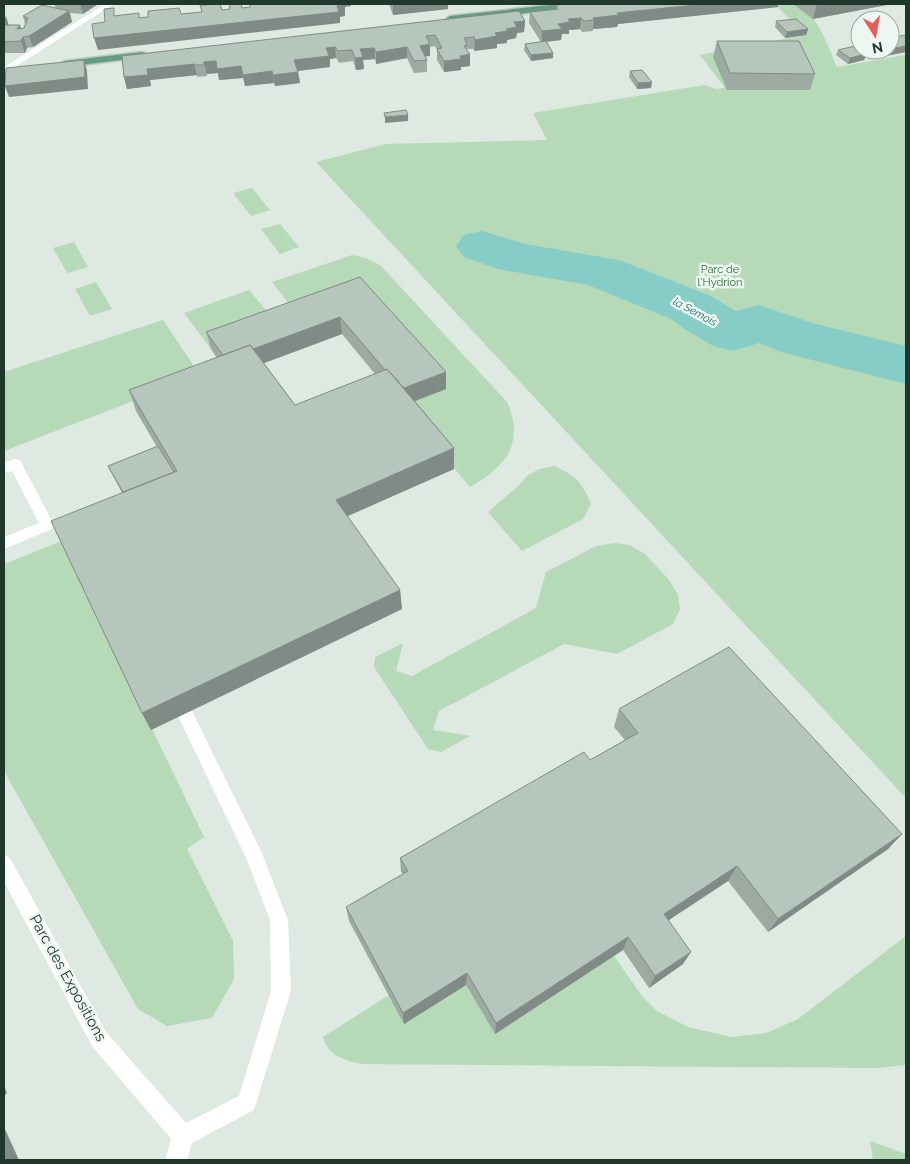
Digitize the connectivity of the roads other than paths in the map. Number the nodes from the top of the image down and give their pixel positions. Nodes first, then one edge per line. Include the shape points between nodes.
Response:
1 (110, 4) edge
2 (578, 4) edge
3 (439, 20) edge
4 (152, 54) edge
5 (54, 65) edge
6 (24, 69) edge
7 (4, 71) edge
8 (4, 468) edge
9 (4, 543) edge
10 (184, 714) edge
11 (4, 864) edge
12 (183, 1136) junction
13 (176, 1160) edge

1 - 7 street
2 - 3 main road
4 - 5 main road
6 - 7 main road
8 - 9 street via 15,464 47,525
10 - 12 street via 255,857 278,920 281,991 247,1103
11 - 12 street, Parc des Expositions via 99,1039
12 - 13 street

